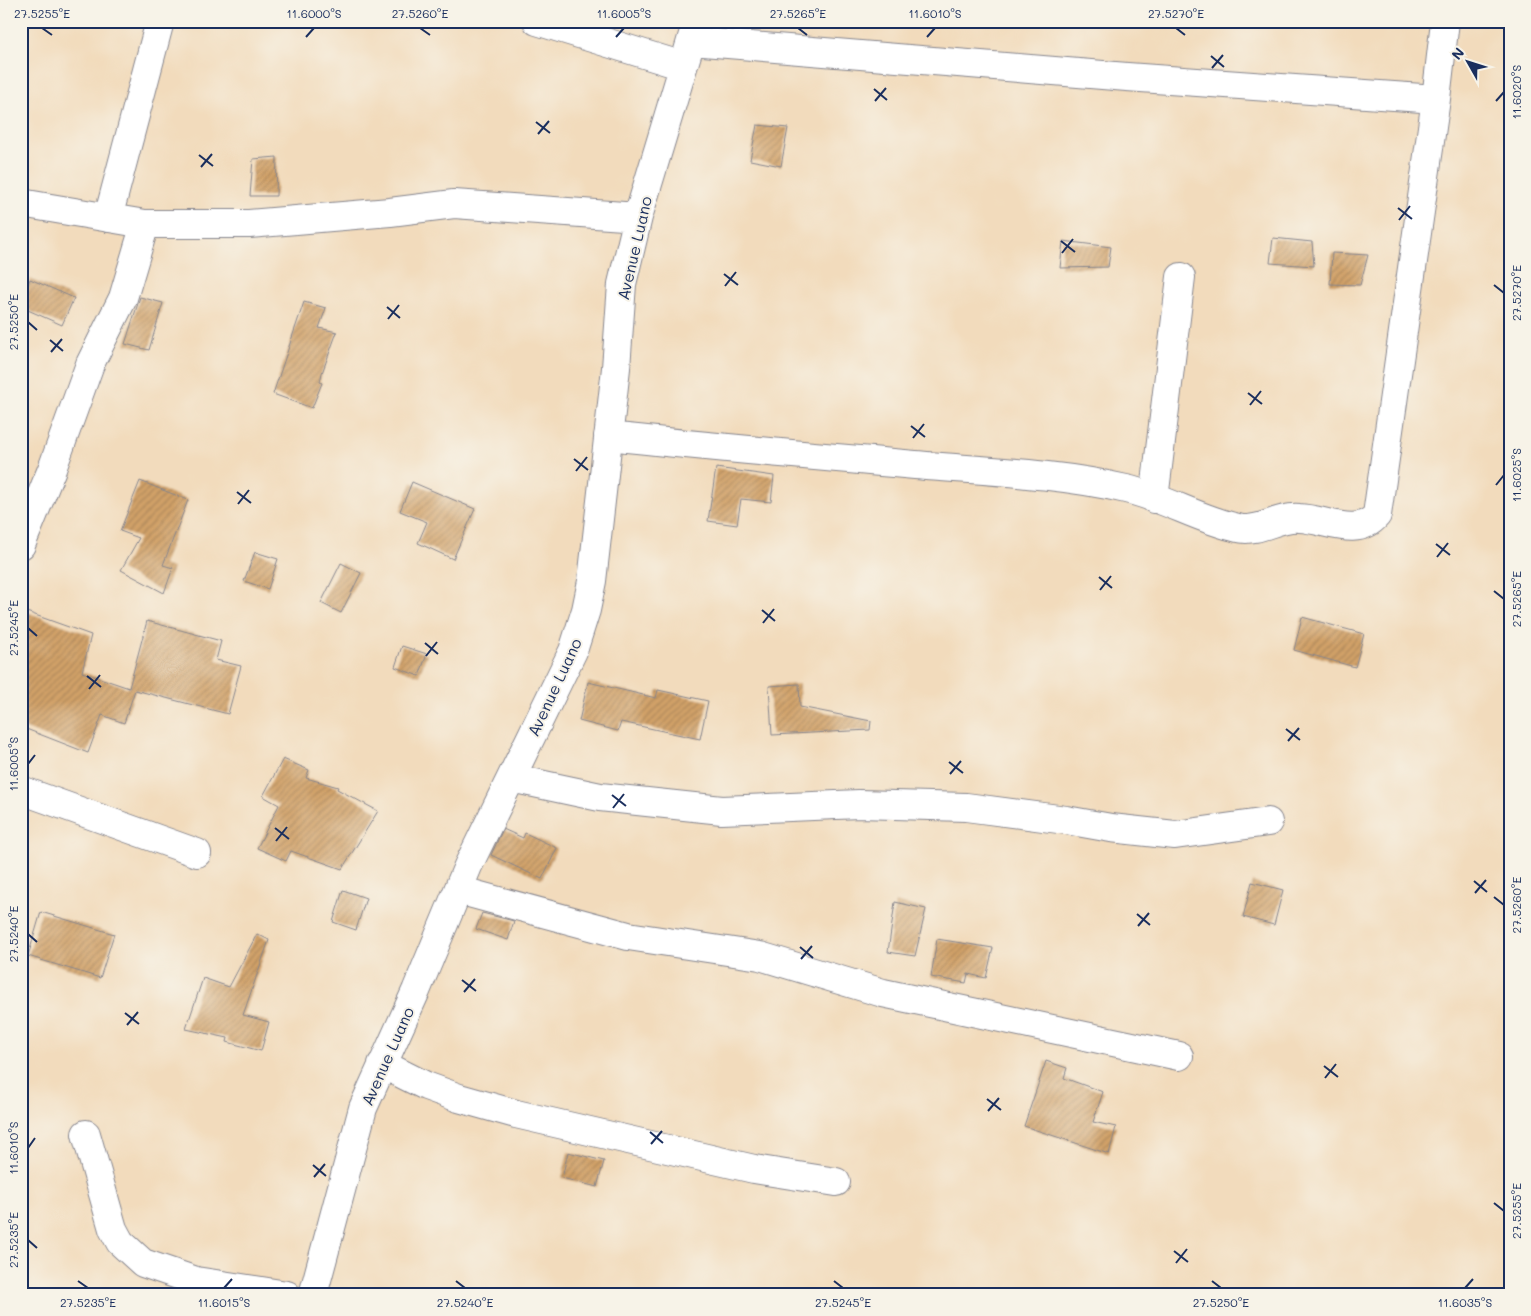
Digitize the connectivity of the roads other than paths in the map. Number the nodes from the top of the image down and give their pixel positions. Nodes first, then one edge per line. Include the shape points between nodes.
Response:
1 (160, 21) edge
2 (537, 21) edge
3 (1445, 21) edge
4 (690, 43) edge
5 (1436, 99) junction
6 (21, 203) edge
7 (638, 217) junction
8 (108, 218) junction
9 (145, 224) junction
10 (1181, 277) dead end
11 (608, 436) junction
12 (1154, 499) junction
13 (21, 545) edge
14 (511, 778) junction
15 (21, 790) edge
16 (1268, 822) dead end
17 (197, 853) dead end
18 (458, 890) junction
19 (1179, 1056) dead end
20 (382, 1064) junction
21 (86, 1134) dead end
22 (836, 1182) dead end
23 (287, 1295) edge
24 (314, 1295) edge

1 - 8 street
2 - 4 street
3 - 5 street
4 - 5 street
4 - 7 street, Avenue Luano
5 - 12 street via 1377,515 1357,528 1300,518 1280,520 1253,530 1219,523
6 - 8 street
7 - 9 street via 454,204 249,224
7 - 11 street, Avenue Luano via 622,284
8 - 9 street
9 - 13 street via 123,298 90,364
10 - 12 street
11 - 12 street via 1061,477 1128,490
11 - 14 street, Avenue Luano via 586,610 573,651
14 - 16 street via 600,798 722,810 859,804 966,807 1175,835
14 - 18 street, Avenue Luano
15 - 17 street
18 - 19 street via 628,936 760,956 883,993
18 - 20 street, Avenue Luano
20 - 22 street via 442,1092 516,1114 754,1169
20 - 24 street, Avenue Luano via 363,1108
21 - 23 street via 113,1229 120,1242 143,1263 196,1281

